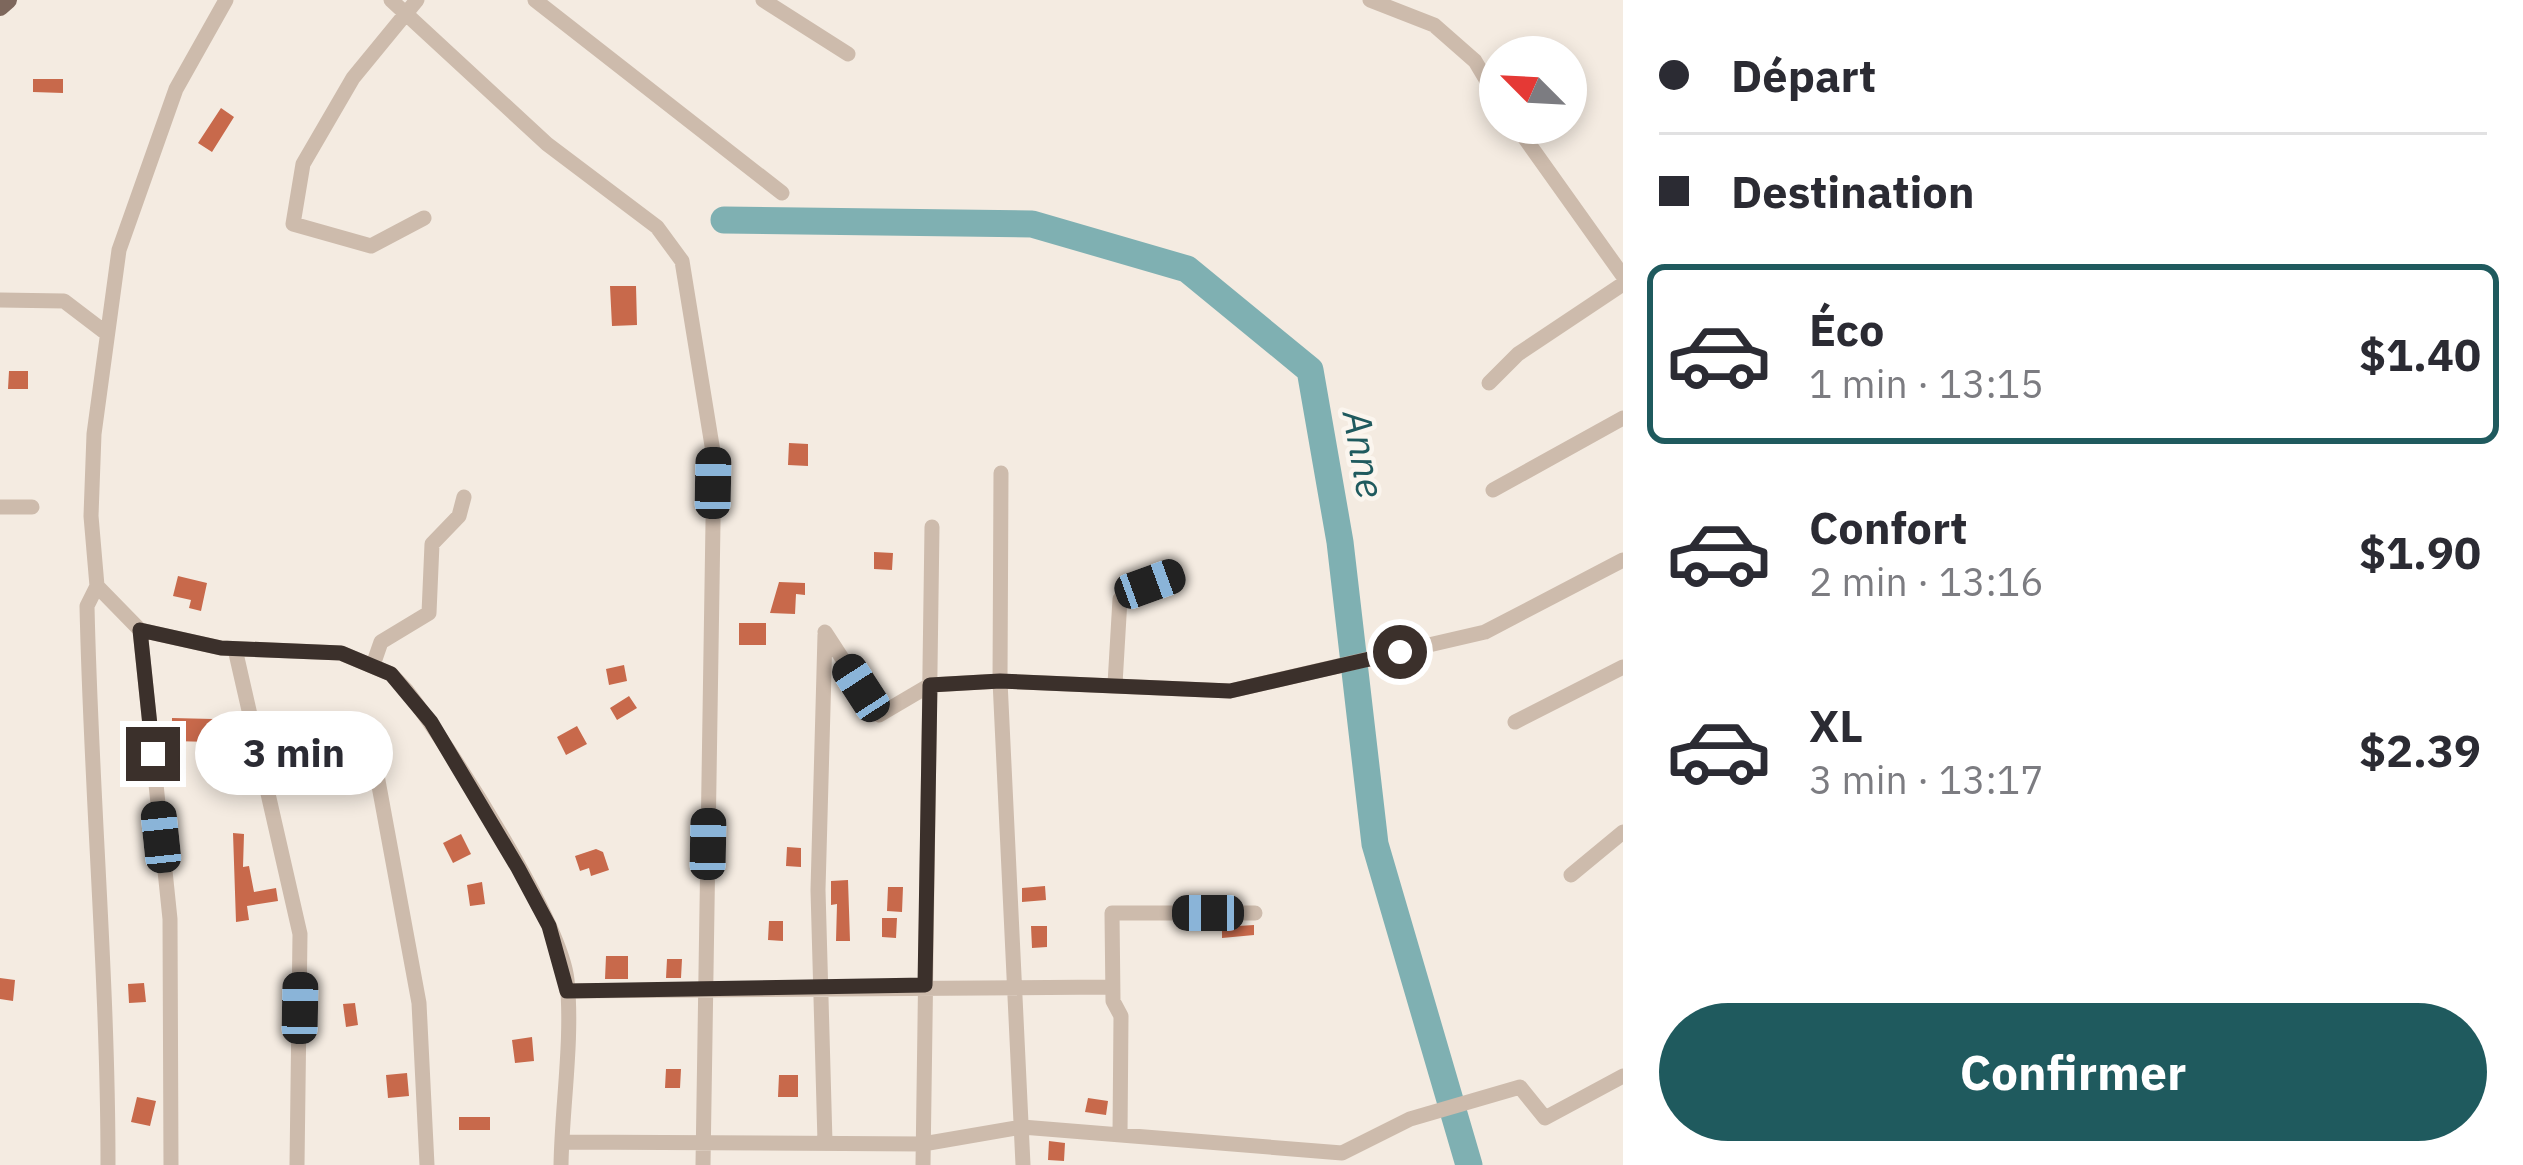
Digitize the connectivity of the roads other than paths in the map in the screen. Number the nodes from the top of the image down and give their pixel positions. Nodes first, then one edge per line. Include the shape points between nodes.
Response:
1 (8, 0) edge
2 (226, 0) edge
3 (536, 0) edge
4 (763, 0) edge
5 (1370, 0) edge
6 (404, 4) edge
7 (0, 7) edge
8 (848, 54) dead end
9 (1479, 68) edge
10 (1529, 144) edge
11 (782, 193) dead end
12 (424, 218) dead end
13 (1623, 280) edge
14 (0, 300) edge
15 (106, 333) junction
16 (1489, 383) dead end
17 (1623, 418) edge
18 (1001, 473) dead end
19 (1493, 490) dead end
20 (464, 497) dead end
21 (0, 507) edge
22 (32, 507) dead end
23 (932, 527) dead end
24 (1623, 560) edge
25 (1174, 576) dead end
26 (97, 586) junction
27 (140, 630) junction
28 (235, 650) junction
29 (373, 665) junction
30 (1623, 667) edge
31 (1000, 681) junction
32 (1115, 684) junction
33 (930, 685) junction
34 (1515, 722) dead end
35 (372, 748) dead end
36 (1623, 832) edge
37 (1571, 875) dead end
38 (1255, 913) dead end
39 (1013, 984) junction
40 (925, 985) junction
41 (821, 986) junction
42 (1112, 987) junction
43 (706, 988) junction
44 (567, 991) junction
45 (1623, 1076) edge
46 (1022, 1127) junction
47 (1120, 1135) junction
48 (703, 1139) junction
49 (562, 1142) junction
50 (825, 1142) junction
51 (923, 1144) junction
52 (108, 1165) edge
53 (171, 1165) edge
54 (297, 1165) edge
55 (427, 1165) edge
56 (561, 1165) edge
57 (703, 1165) edge
58 (923, 1165) edge
59 (1023, 1165) edge

1 - 7 main road
2 - 15 street via 153,149 119,250
3 - 11 street
4 - 8 street
5 - 9 street via 1434,26
6 - 12 street via 302,164 293,224 371,246
6 - 43 street via 580,172 657,227 682,261 714,458
10 - 13 street
13 - 16 street
14 - 15 street via 64,301
15 - 26 street via 91,516
17 - 19 street
18 - 31 street
20 - 29 street via 432,544 429,613 381,642
21 - 22 street
23 - 33 street
24 - 32 street via 1486,632 1230,691
25 - 32 street via 1120,599
26 - 27 street
26 - 52 street via 87,606
27 - 28 street
27 - 53 street via 170,919
28 - 29 street via 307,649
28 - 54 street via 301,934
29 - 44 street via 407,691 459,767 549,926
30 - 34 street
31 - 32 street
31 - 33 street
31 - 39 street
33 - 40 street
33 - 41 street via 879,716 825,632
35 - 55 street via 419,1003
36 - 37 street
38 - 42 street via 1112,913
39 - 40 street
39 - 42 street
39 - 46 street
40 - 41 street
40 - 51 street
41 - 43 street
41 - 50 street
42 - 47 street via 1120,1016
43 - 44 street
43 - 48 street
44 - 49 street
45 - 47 street via 1546,1118 1520,1087 1410,1119 1342,1153
46 - 47 street
46 - 51 street
46 - 59 street
48 - 49 street
48 - 50 street
48 - 57 street
49 - 56 street
50 - 51 street
51 - 58 street

